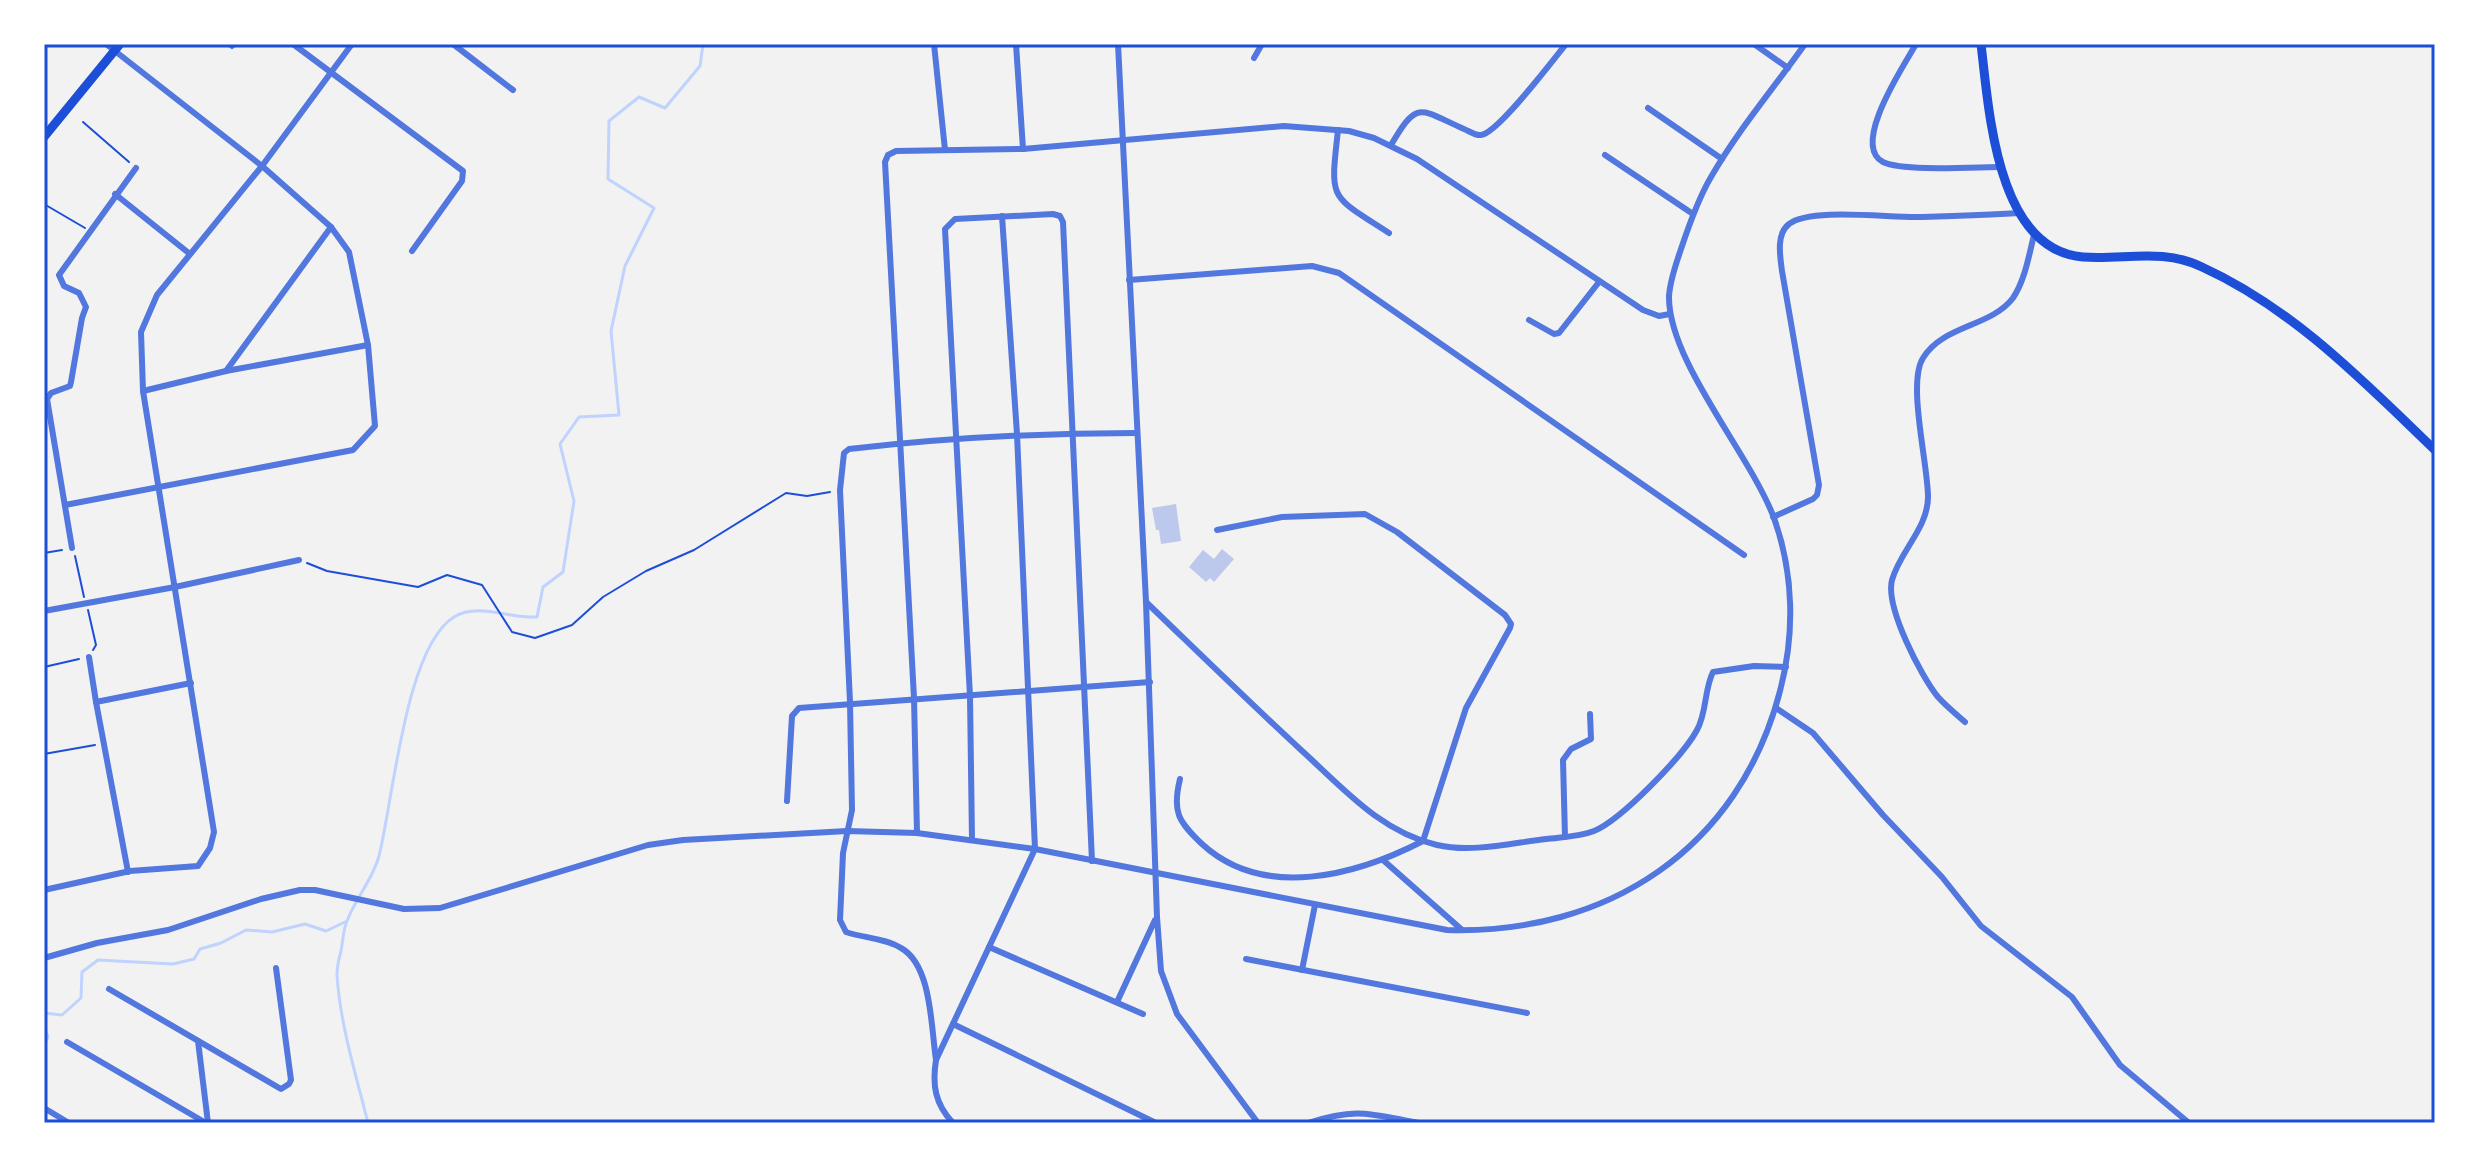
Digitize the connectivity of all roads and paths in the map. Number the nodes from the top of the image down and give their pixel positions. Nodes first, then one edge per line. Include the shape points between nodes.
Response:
1 (106, 44) edge
2 (293, 44) edge
3 (352, 44) edge
4 (453, 44) edge
5 (934, 44) edge
6 (1016, 44) edge
7 (1118, 44) edge
8 (1262, 44) edge
9 (1566, 44) edge
10 (1754, 44) edge
11 (1805, 44) edge
12 (1916, 44) edge
13 (1981, 44) edge
14 (118, 48) edge
15 (1254, 58) dead end
16 (1788, 68) junction
17 (331, 70) junction
18 (513, 90) dead end
19 (1648, 108) dead end
20 (83, 122) dead end
21 (1338, 130) junction
22 (44, 137) edge
23 (1122, 141) junction
24 (1391, 145) junction
25 (1023, 149) junction
26 (945, 150) junction
27 (1605, 155) dead end
28 (1722, 159) junction
29 (262, 166) junction
30 (2002, 167) junction
31 (136, 168) joint
32 (115, 194) junction
33 (44, 204) edge
34 (2019, 213) junction
35 (1693, 214) junction
36 (1002, 216) junction
37 (331, 227) junction
38 (89, 230) junction
39 (1389, 233) dead end
40 (2034, 235) junction
41 (412, 251) dead end
42 (190, 254) junction
43 (1129, 280) junction
44 (1599, 282) junction
45 (1670, 314) junction
46 (1529, 320) dead end
47 (368, 345) junction
48 (226, 371) junction
49 (143, 391) junction
50 (1074, 433) junction
51 (1136, 433) junction
52 (1017, 434) junction
53 (958, 438) junction
54 (899, 443) junction
55 (2435, 450) edge
56 (159, 487) junction
57 (840, 490) junction
58 (65, 505) junction
59 (1773, 517) junction
60 (1217, 530) dead end
61 (72, 548) junction
62 (44, 553) edge
63 (1744, 555) dead end
64 (299, 560) joint
65 (175, 587) junction
66 (1146, 602) junction
67 (85, 603) junction
68 (44, 611) edge
69 (89, 657) junction
70 (44, 667) edge
71 (1786, 667) junction
72 (1150, 682) junction
73 (191, 683) junction
74 (1082, 687) junction
75 (1028, 690) junction
76 (970, 696) junction
77 (914, 698) junction
78 (96, 702) junction
79 (850, 702) junction
80 (1776, 708) junction
81 (1590, 714) dead end
82 (1965, 722) dead end
83 (104, 744) junction
84 (44, 754) edge
85 (1180, 779) dead end
86 (787, 801) dead end
87 (847, 831) junction
88 (917, 833) junction
89 (1565, 837) junction
90 (972, 840) junction
91 (1423, 841) junction
92 (1035, 849) junction
93 (1383, 860) junction
94 (1092, 861) junction
95 (128, 872) junction
96 (1157, 874) junction
97 (44, 890) edge
98 (1315, 905) junction
99 (1157, 917) junction
100 (1462, 930) junction
101 (989, 947) junction
102 (44, 958) edge
103 (1246, 959) dead end
104 (276, 968) dead end
105 (1302, 970) junction
106 (109, 989) dead end
107 (1117, 1002) junction
108 (1527, 1013) dead end
109 (1143, 1014) dead end
110 (953, 1024) junction
111 (198, 1041) junction
112 (67, 1042) dead end
113 (936, 1060) junction
114 (44, 1108) edge
115 (69, 1123) edge
116 (207, 1123) edge
117 (953, 1123) edge
118 (1156, 1123) edge
119 (1258, 1123) edge
120 (1308, 1123) edge
121 (1419, 1123) edge
122 (2189, 1123) edge

1 - 14 street
2 - 17 street
3 - 17 street
4 - 18 street
5 - 26 street
6 - 25 street
7 - 23 street
8 - 15 street
9 - 24 street via 1488,132 1476,135 1416,112
10 - 16 street
11 - 16 street
12 - 30 street via 1875,122 1877,157 1908,166
13 - 30 main road
14 - 22 main road
14 - 29 street
16 - 28 street
17 - 29 street
17 - 41 street via 463,171 462,181
19 - 28 street
20 - 31 path
21 - 23 street via 1284,126
21 - 24 street
21 - 39 street via 1333,177 1338,197
23 - 25 street
23 - 43 street
24 - 44 street
25 - 26 street
26 - 54 street via 896,151 885,159
27 - 35 street
28 - 35 street
29 - 37 street
29 - 42 street
30 - 34 main road
31 - 32 street
32 - 38 street
32 - 42 street
33 - 38 path
34 - 40 main road
34 - 59 street via 1824,216 1798,219 1785,228 1782,271 1819,485 1813,499
35 - 45 street via 1670,287
36 - 50 street via 1053,214 1062,220
36 - 52 street
36 - 53 street via 955,219 945,229
37 - 47 street via 349,252
37 - 48 street
38 - 58 street via 59,275 86,307 71,382 47,399
40 - 55 main road via 2072,255 2165,256 2220,275 2304,329
40 - 82 street via 2010,302 1939,341 1923,357 1917,378 1927,506 1892,580 1892,600 1932,687
42 - 49 street via 157,295 141,332
43 - 51 street
43 - 63 street via 1312,266 1339,273
44 - 45 street via 1650,313
44 - 46 street via 1561,332 1554,334
45 - 59 street via 1698,381
47 - 48 street
47 - 56 street via 375,426 353,450
48 - 49 street
49 - 56 street
50 - 51 street
50 - 52 street
50 - 74 street
51 - 66 street
52 - 53 street
52 - 75 street
53 - 54 street
53 - 76 street
54 - 57 street via 846,451
54 - 77 street
56 - 58 street
56 - 65 street
57 - 64 path via 807,496 786,493 694,550 603,597 572,625 535,638 512,632 482,585 447,575 418,587 327,571
57 - 79 street
58 - 61 street
59 - 71 street via 1790,589
60 - 91 street via 1282,517 1369,515 1509,619 1509,635 1466,708
61 - 62 path
61 - 67 path
64 - 65 street
65 - 67 street
65 - 73 street
66 - 72 street
66 - 91 street via 1367,810
67 - 68 street
67 - 69 path via 96,645
69 - 70 path
69 - 78 street
71 - 80 street
71 - 89 street via 1713,672 1697,731 1670,764 1611,821 1589,833
72 - 74 street
72 - 96 street
73 - 78 street
73 - 95 street via 214,832 210,848 198,866
74 - 75 street
74 - 94 street
75 - 76 street
75 - 92 street
76 - 77 street
76 - 90 street
77 - 79 street
77 - 88 street
78 - 83 street
79 - 86 street via 794,711
79 - 87 street via 852,810
80 - 100 street via 1762,746 1727,807 1665,867 1622,894 1560,919
80 - 122 street via 1813,733 1981,926 2072,997 2120,1065
81 - 89 street via 1591,739 1563,760
83 - 84 path
83 - 95 street
85 - 93 street via 1176,809 1183,824 1215,855 1240,869 1298,878
87 - 88 street
87 - 102 street via 664,842 440,908 420,910 300,890 168,930
87 - 113 street via 842,927 902,948 916,961 926,987
88 - 90 street
89 - 91 street via 1474,848
90 - 92 street
91 - 93 street
92 - 94 street
92 - 101 street
93 - 100 street
94 - 96 street
95 - 97 street
96 - 98 street
96 - 99 street
98 - 100 street
98 - 105 street
99 - 107 street
99 - 119 street via 1161,971 1177,1014
101 - 107 street
101 - 110 street
103 - 105 street
104 - 111 street via 289,1084 281,1089
105 - 108 street
106 - 111 street
107 - 109 street
110 - 113 street
110 - 118 street
111 - 116 street
112 - 116 street
113 - 117 street via 934,1088
114 - 115 street
120 - 121 street via 1354,1112

